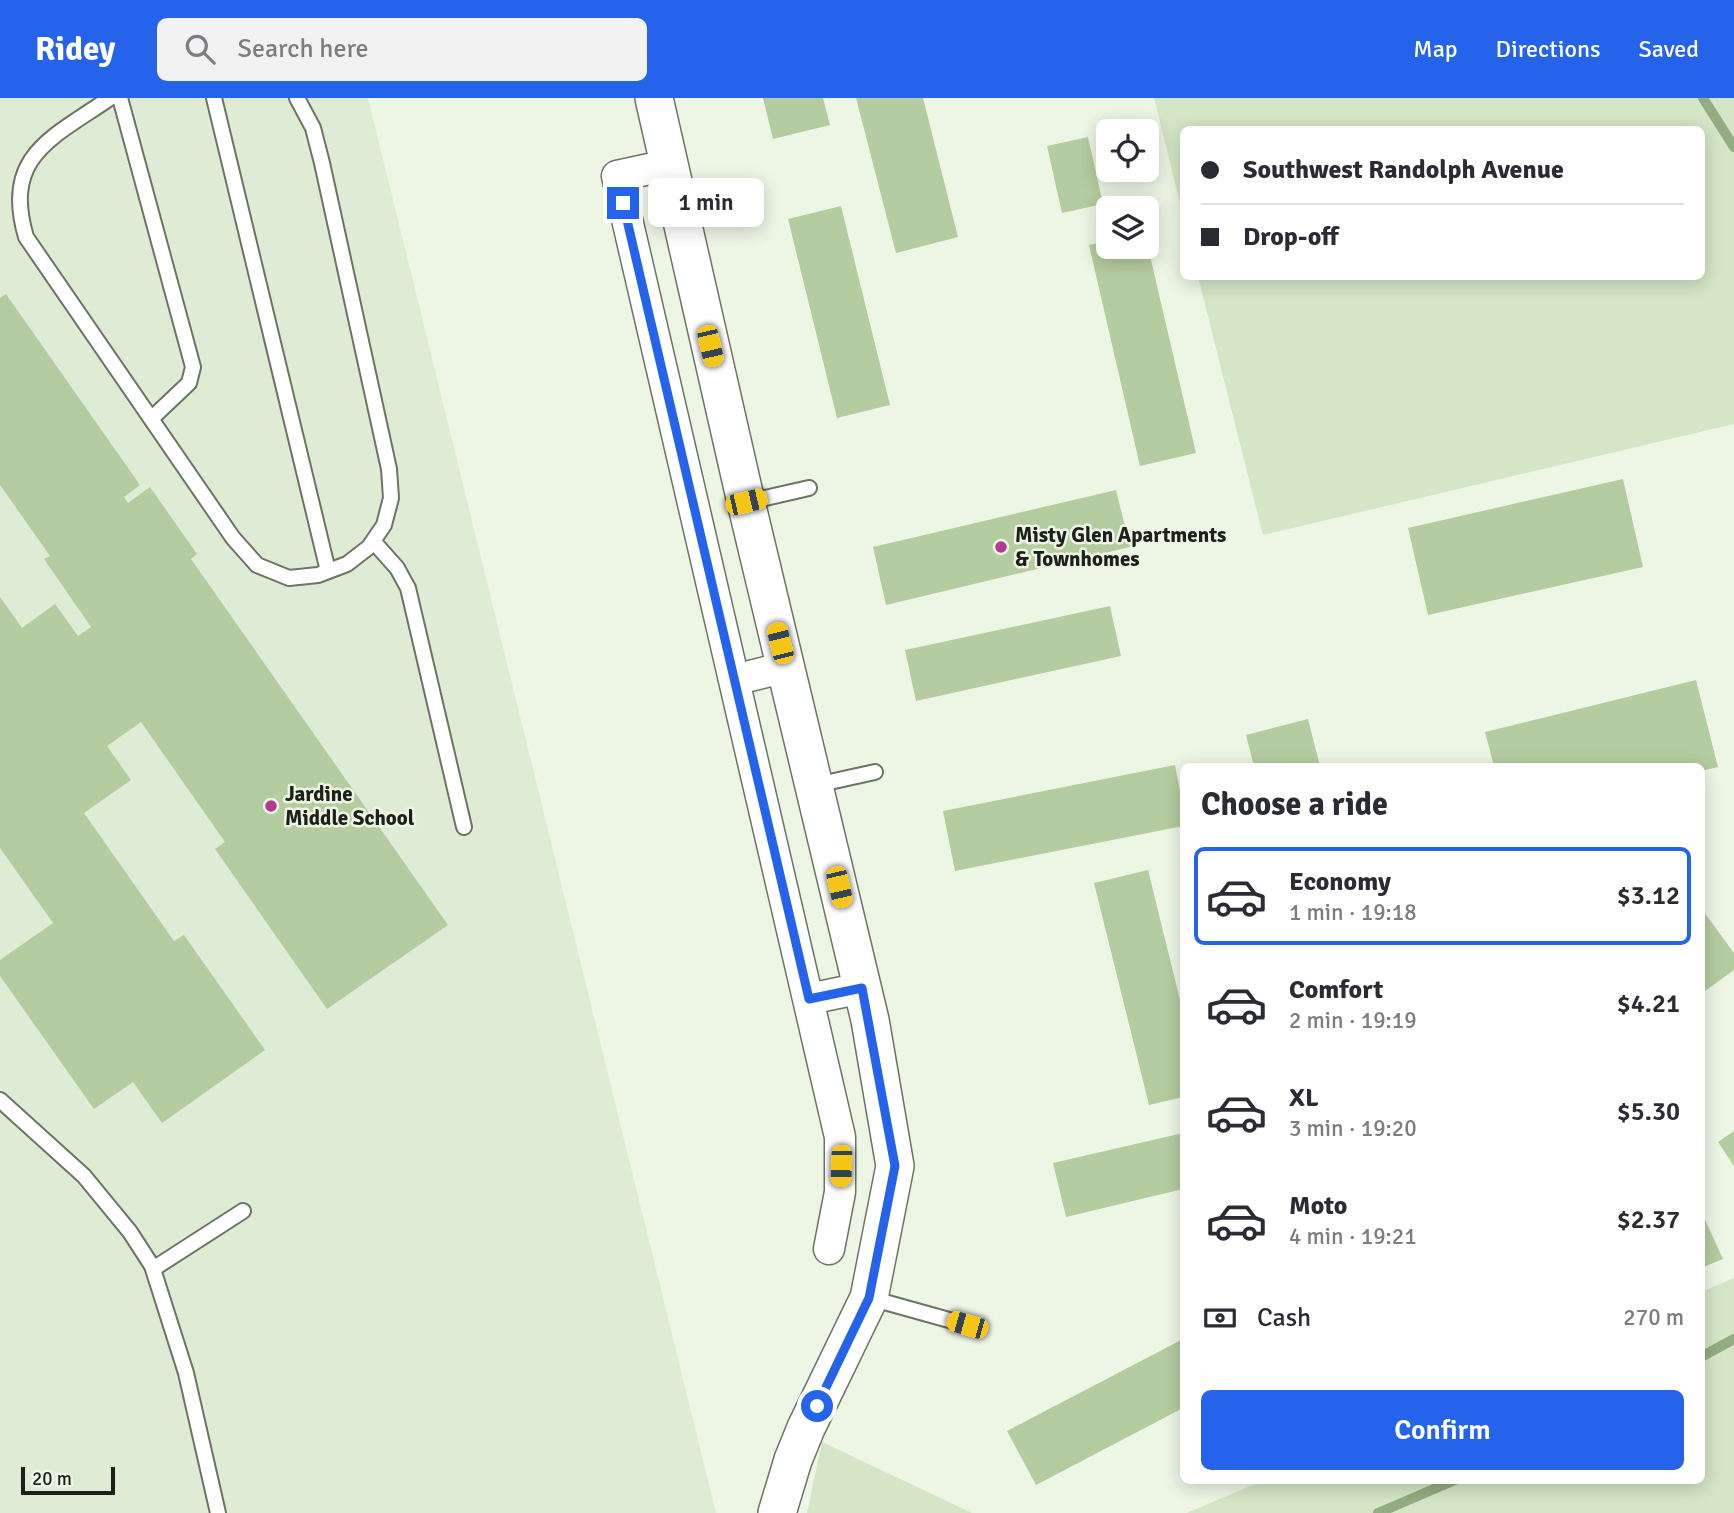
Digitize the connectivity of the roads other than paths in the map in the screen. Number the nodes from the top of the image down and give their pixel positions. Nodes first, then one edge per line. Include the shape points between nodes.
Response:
1 (110, 98) edge
2 (120, 98) edge
3 (214, 98) edge
4 (297, 98) edge
5 (654, 98) edge
6 (668, 165) junction
7 (151, 419) junction
8 (809, 488) dead end
9 (746, 502) junction
10 (373, 541) junction
11 (328, 571) junction
12 (786, 667) junction
13 (734, 680) junction
14 (874, 772) dead end
15 (815, 786) junction
16 (464, 827) dead end
17 (862, 988) junction
18 (809, 999) junction
19 (0, 1100) edge
20 (243, 1211) dead end
21 (828, 1249) dead end
22 (153, 1269) junction
23 (869, 1298) junction
24 (967, 1325) dead end
25 (218, 1513) edge
26 (777, 1513) edge

1 - 7 lane via 29,159 19,187 19,213 26,237
2 - 7 lane via 193,367 189,383
3 - 11 lane
4 - 10 lane via 310,120 323,163 389,468 391,498 384,525
5 - 6 street
6 - 9 street
6 - 13 street via 617,176
7 - 11 lane via 233,538 257,565 289,578
8 - 9 lane
9 - 12 street
10 - 11 lane via 348,564
10 - 16 lane via 408,588
12 - 13 street
12 - 15 street
13 - 18 street
14 - 15 lane
15 - 17 street
17 - 18 street
17 - 23 street via 895,1166
18 - 21 street via 840,1137 840,1192
19 - 22 lane via 84,1176 130,1232
20 - 22 lane
22 - 25 lane via 186,1373
23 - 24 lane
23 - 26 street via 802,1438

